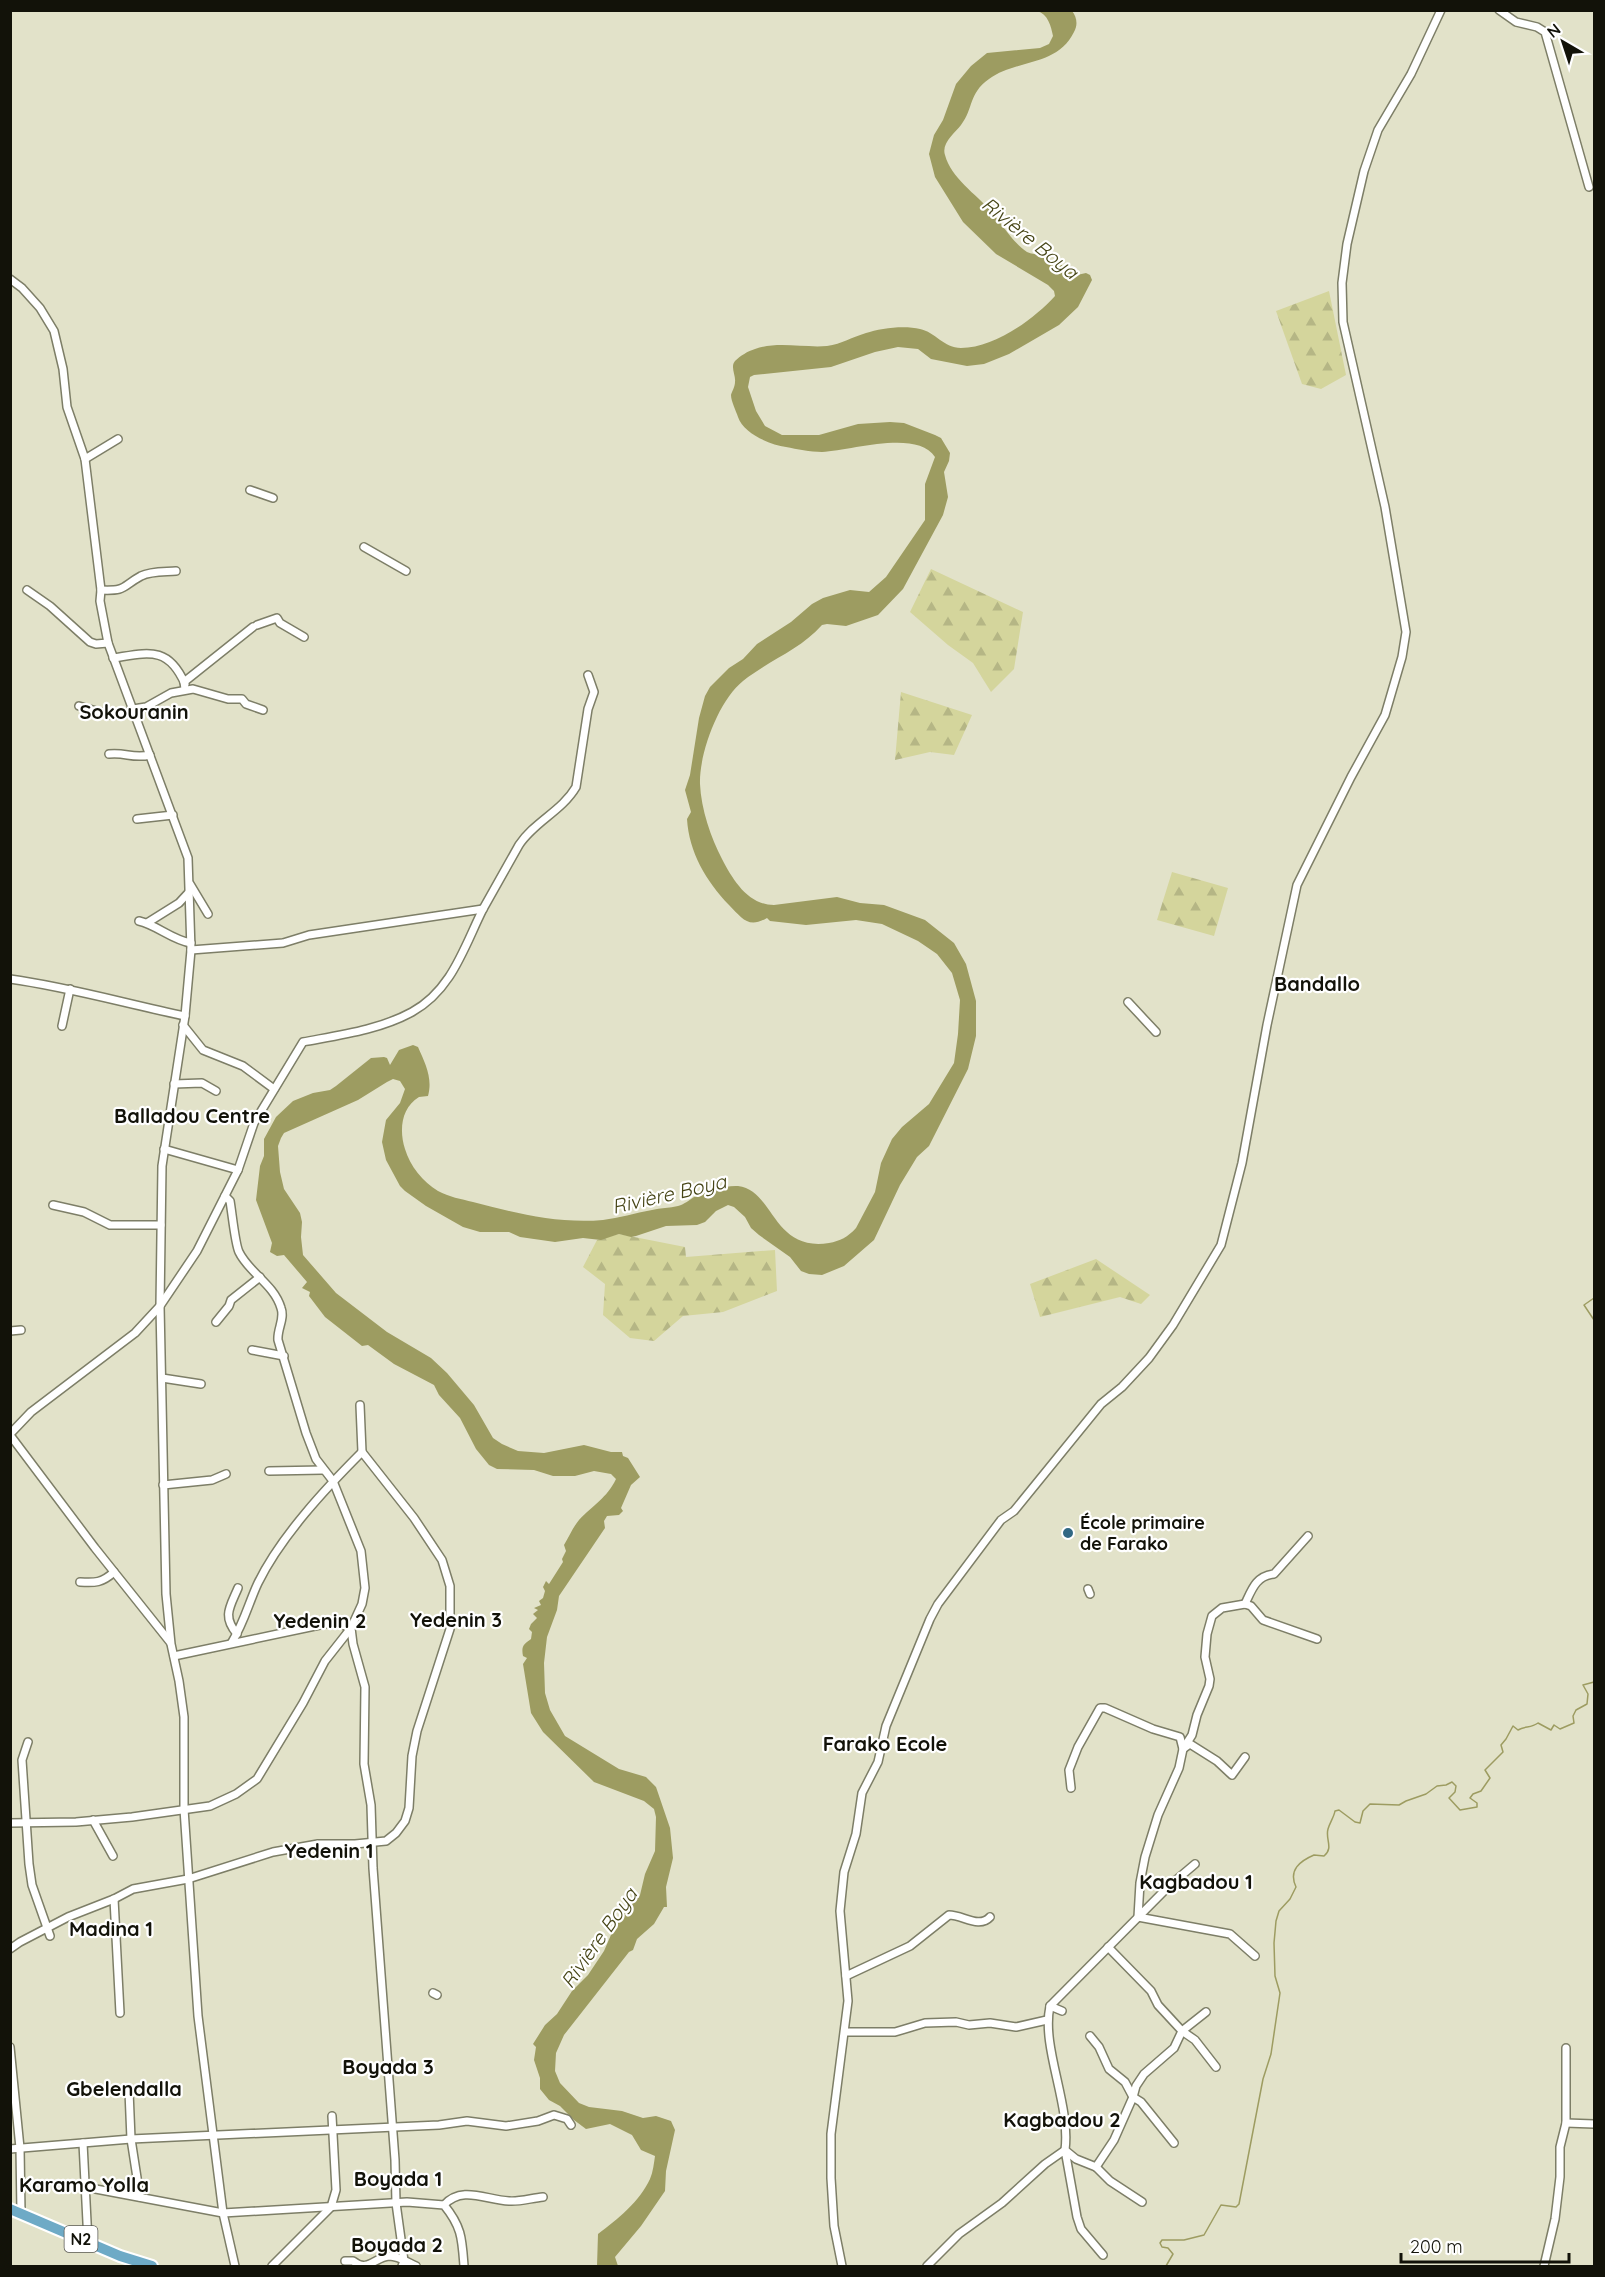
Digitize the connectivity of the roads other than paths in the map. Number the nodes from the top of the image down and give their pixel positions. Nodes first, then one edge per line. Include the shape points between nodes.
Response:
1 (1441, 10) edge
2 (1499, 10) edge
3 (1589, 187) dead end
4 (10, 279) edge
5 (118, 439) dead end
6 (86, 459) junction
7 (250, 490) dead end
8 (273, 498) dead end
9 (364, 547) dead end
10 (176, 572) dead end
11 (406, 572) dead end
12 (27, 590) dead end
13 (101, 590) junction
14 (304, 637) dead end
15 (108, 643) junction
16 (113, 658) junction
17 (588, 675) dead end
18 (185, 687) junction
19 (79, 706) dead end
20 (133, 709) junction
21 (263, 710) dead end
22 (108, 754) dead end
23 (150, 755) junction
24 (173, 815) junction
25 (137, 819) dead end
26 (191, 887) junction
27 (483, 909) junction
28 (208, 914) dead end
29 (190, 946) junction
30 (10, 979) edge
31 (70, 989) junction
32 (1128, 1002) dead end
33 (185, 1016) junction
34 (183, 1025) junction
35 (62, 1026) dead end
36 (1156, 1032) dead end
37 (174, 1084) junction
38 (274, 1089) junction
39 (216, 1090) dead end
40 (164, 1149) junction
41 (238, 1170) junction
42 (225, 1196) junction
43 (53, 1204) dead end
44 (161, 1225) junction
45 (260, 1277) junction
46 (160, 1306) junction
47 (216, 1322) dead end
48 (21, 1330) dead end
49 (10, 1331) edge
50 (252, 1350) dead end
51 (284, 1356) junction
52 (162, 1378) junction
53 (201, 1384) dead end
54 (360, 1405) dead end
55 (10, 1435) edge
56 (362, 1452) junction
57 (323, 1470) junction
58 (269, 1471) dead end
59 (226, 1474) dead end
60 (333, 1481) junction
61 (163, 1485) junction
62 (1308, 1536) dead end
63 (114, 1572) junction
64 (80, 1582) dead end
65 (238, 1588) dead end
66 (1245, 1604) junction
67 (152, 1619) junction
68 (170, 1627) junction
69 (351, 1628) junction
70 (237, 1634) junction
71 (1317, 1639) dead end
72 (232, 1642) junction
73 (171, 1644) junction
74 (174, 1656) junction
75 (28, 1742) dead end
76 (1183, 1749) junction
77 (1245, 1757) dead end
78 (1071, 1788) dead end
79 (184, 1812) junction
80 (93, 1820) junction
81 (27, 1822) junction
82 (10, 1823) edge
83 (373, 1843) junction
84 (113, 1856) dead end
85 (1195, 1864) dead end
86 (188, 1879) junction
87 (114, 1899) junction
88 (1141, 1915) junction
89 (990, 1917) dead end
90 (47, 1928) junction
91 (50, 1936) dead end
92 (1108, 1947) junction
93 (10, 1949) edge
94 (1254, 1956) dead end
95 (846, 1976) junction
96 (1050, 2006) junction
97 (1062, 2011) dead end
98 (1206, 2012) dead end
99 (120, 2013) dead end
100 (1047, 2020) junction
101 (1182, 2031) junction
102 (845, 2032) junction
103 (1090, 2036) dead end
104 (10, 2047) edge
105 (1566, 2048) dead end
106 (1216, 2067) dead end
107 (129, 2091) dead end
108 (1133, 2097) junction
109 (332, 2116) dead end
110 (1566, 2123) junction
111 (1594, 2124) edge
112 (571, 2125) dead end
113 (392, 2126) junction
114 (333, 2128) junction
115 (214, 2135) junction
116 (131, 2139) junction
117 (83, 2143) junction
118 (1174, 2144) dead end
119 (20, 2148) junction
120 (10, 2150) edge
121 (1065, 2150) junction
122 (1095, 2167) junction
123 (85, 2187) junction
124 (141, 2197) junction
125 (543, 2197) dead end
126 (1142, 2202) dead end
127 (396, 2203) junction
128 (444, 2205) junction
129 (331, 2207) junction
130 (16, 2211) edge
131 (223, 2213) junction
132 (88, 2242) junction
133 (1103, 2255) dead end
134 (345, 2261) dead end
135 (403, 2264) edge
136 (152, 2266) edge
137 (235, 2266) edge
138 (272, 2266) edge
139 (416, 2266) edge
140 (464, 2266) edge
141 (842, 2266) edge
142 (927, 2266) edge
143 (1544, 2266) edge

1 - 95 street via 1411,74 1378,130 1364,171 1342,284 1343,322 1385,507 1406,632 1385,715 1297,885 1242,1162 1221,1245 1149,1358 1101,1404 1014,1511 1001,1520 938,1604 882,1731 878,1762 862,1793 856,1834 844,1872 840,1911
2 - 3 street via 1516,22 1545,32
4 - 6 street via 40,308 54,331 67,407
5 - 6 street
6 - 13 street
7 - 8 street
9 - 11 street
10 - 13 street via 148,574 126,588
12 - 15 street via 90,642
13 - 15 street
14 - 18 street via 277,618 255,626
15 - 16 street
16 - 18 street via 156,653 172,664
16 - 20 street
17 - 27 street via 594,692 576,787 521,843
18 - 20 street via 146,707
18 - 21 street via 242,699
19 - 20 street via 110,715 123,715
20 - 23 street
22 - 23 street via 136,758
23 - 24 street
24 - 25 street
24 - 26 street via 189,858
26 - 28 street
26 - 29 street
26 - 29 street via 178,903 143,922
27 - 29 street via 309,935 283,943
27 - 38 street via 448,981 428,1002 385,1024 303,1042
29 - 33 street
30 - 31 street
31 - 33 street
31 - 35 street
32 - 36 street
33 - 34 street
34 - 37 street
34 - 38 street via 203,1050 243,1066
37 - 39 street via 202,1083
37 - 40 street
38 - 41 street via 254,1123
40 - 41 street
40 - 44 street
41 - 42 street
42 - 45 street via 230,1201 238,1251
42 - 46 street via 197,1251
43 - 44 street via 84,1212 110,1225
44 - 46 street
45 - 47 street via 234,1297
45 - 51 street via 282,1310 277,1332
46 - 52 street
46 - 55 street via 135,1333 31,1412
48 - 49 street
50 - 51 street
51 - 57 street via 306,1433
52 - 53 street
52 - 61 street
54 - 56 street
55 - 63 street
56 - 60 street
56 - 83 street via 442,1560 450,1586 451,1608 450,1629 415,1740 405,1821 386,1841
57 - 58 street
57 - 60 street
59 - 61 street via 212,1480
60 - 69 street via 361,1551 365,1578 362,1604
60 - 70 street via 278,1551 259,1582
61 - 68 street
62 - 66 street via 1274,1574 1259,1579
63 - 64 street via 103,1581
63 - 67 street
65 - 70 street via 228,1621
66 - 71 street via 1263,1620
66 - 76 street via 1221,1608 1212,1616 1205,1657 1209,1686 1192,1736
67 - 68 street
67 - 73 street
68 - 73 street
69 - 72 street via 334,1622
69 - 79 street via 325,1661 257,1779 210,1806
69 - 83 street via 365,1687 364,1764
70 - 72 street
72 - 74 street
73 - 74 street
74 - 79 street via 184,1717
75 - 81 street via 22,1760
76 - 77 street via 1190,1744 1232,1775
76 - 78 street via 1180,1737 1100,1708 1069,1770
76 - 88 street via 1145,1857
79 - 80 street
79 - 86 street
80 - 81 street
80 - 84 street
81 - 82 street
81 - 90 street via 32,1885
83 - 86 street via 318,1844 273,1852
83 - 113 street
85 - 88 street
86 - 87 street via 133,1889
86 - 115 street via 198,2016
87 - 90 street
87 - 99 street
88 - 92 street
88 - 94 street via 1230,1934
89 - 95 street via 980,1923 949,1915 910,1946
90 - 91 street
90 - 93 street
92 - 96 street
92 - 101 street via 1151,1991 1158,2005
95 - 102 street
96 - 97 street
96 - 100 street
98 - 101 street
100 - 102 street via 1016,2027 956,2022 925,2023 895,2032
100 - 121 street via 1061,2096
101 - 106 street via 1195,2040
101 - 108 street via 1174,2048 1144,2074
102 - 141 street via 831,2134 834,2226
103 - 108 street via 1109,2069 1125,2082
104 - 119 street
105 - 110 street
107 - 116 street
108 - 118 street
108 - 122 street via 1114,2140
109 - 114 street
110 - 111 street
110 - 143 street via 1560,2147 1556,2219
112 - 113 street via 567,2119 554,2115 506,2126 467,2121
113 - 114 street
113 - 127 street
114 - 115 street
114 - 129 street via 336,2190
115 - 116 street
115 - 131 street
116 - 117 street
116 - 124 street
117 - 119 street
117 - 123 street
119 - 120 street
119 - 130 street
121 - 122 street
121 - 133 street via 1081,2229
121 - 142 street via 1002,2204 959,2234
122 - 126 street
123 - 124 street
123 - 132 street
124 - 131 street
125 - 128 street via 509,2201 471,2194 450,2198
127 - 128 street
127 - 129 street
127 - 135 street
128 - 140 street via 455,2218 463,2240
129 - 131 street
129 - 138 street
130 - 132 highway, N2
131 - 137 street
132 - 136 highway, N2
134 - 135 street via 367,2265 393,2256
135 - 139 street

